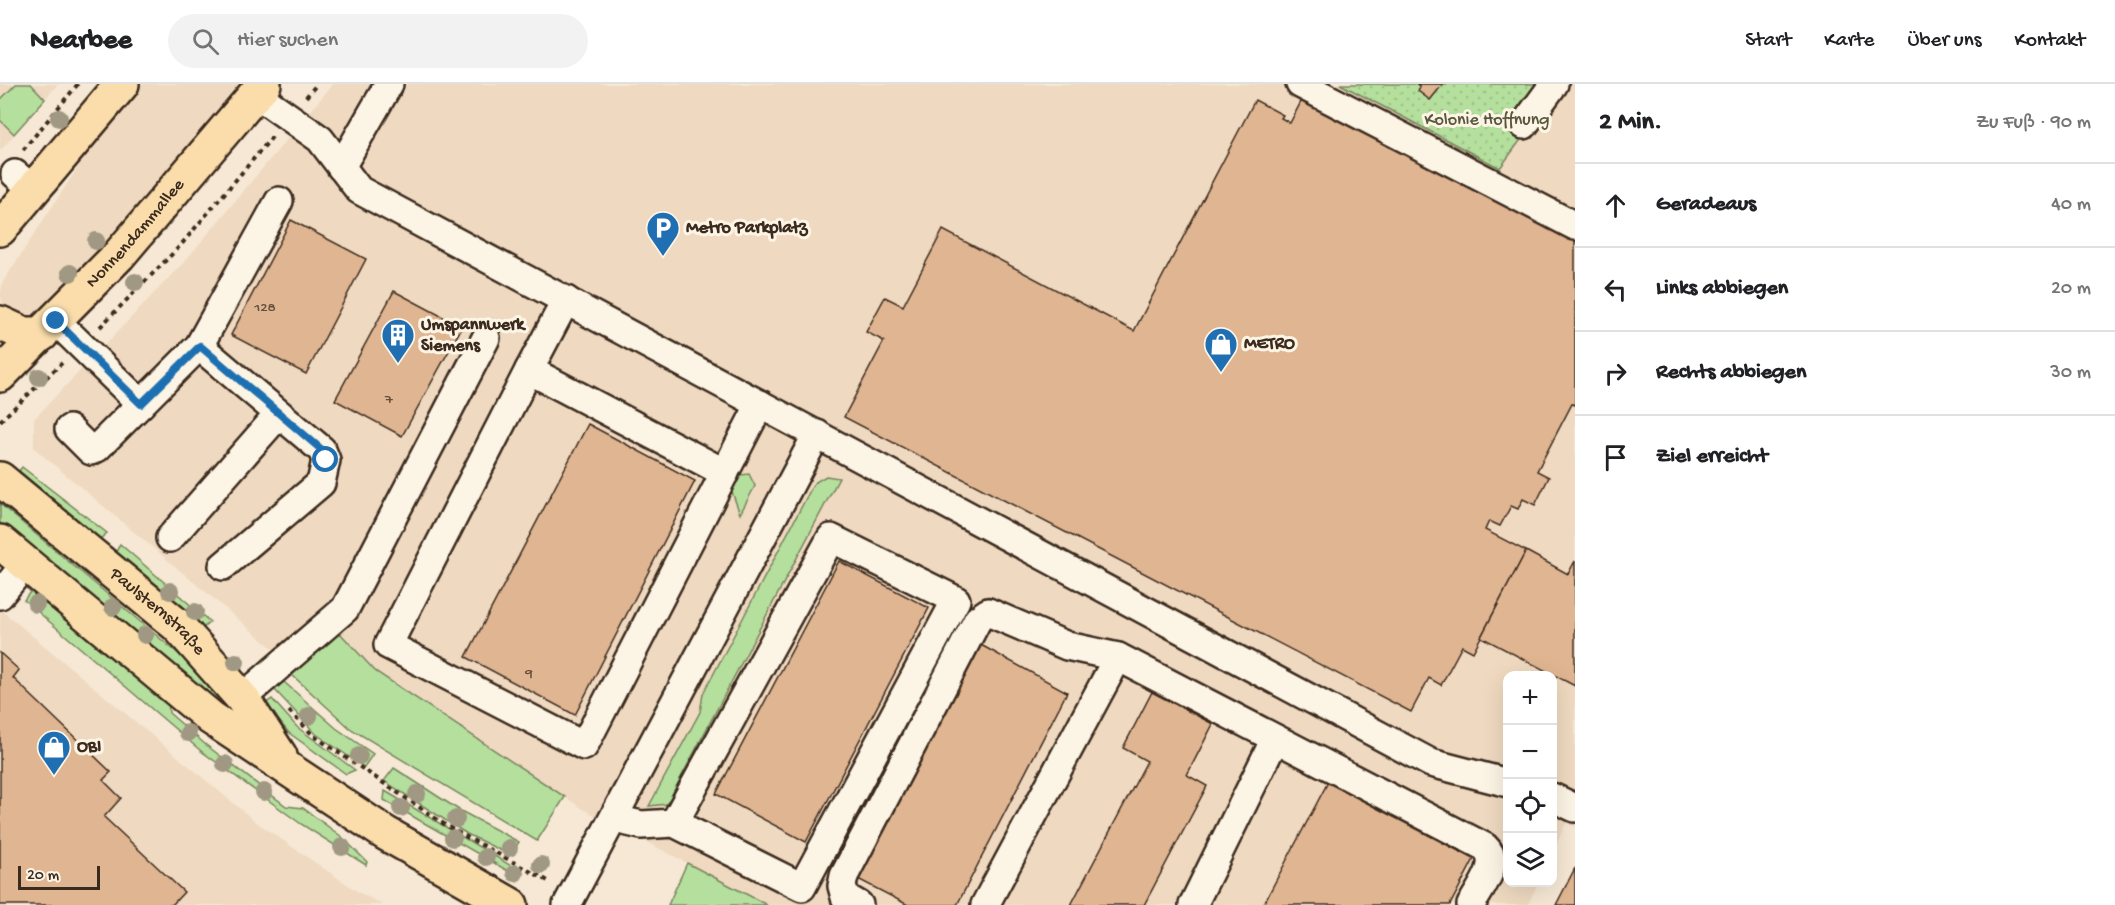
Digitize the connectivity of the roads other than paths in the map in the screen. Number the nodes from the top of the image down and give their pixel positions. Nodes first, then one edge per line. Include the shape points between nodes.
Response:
1 (122, 84) edge
2 (389, 84) edge
3 (1300, 84) edge
4 (1554, 84) edge
5 (260, 89) edge
6 (1524, 125) dead end
7 (341, 167) junction
8 (279, 201) dead end
9 (1575, 226) edge
10 (3, 229) edge
11 (566, 300) junction
12 (0, 323) edge
13 (49, 327) junction
14 (486, 338) dead end
15 (200, 346) junction
16 (529, 370) junction
17 (0, 375) edge
18 (141, 404) junction
19 (760, 404) junction
20 (279, 414) junction
21 (69, 429) dead end
22 (817, 434) junction
23 (725, 473) junction
24 (0, 479) edge
25 (170, 538) dead end
26 (0, 542) edge
27 (26, 563) junction
28 (223, 566) dead end
29 (0, 595) edge
30 (1118, 657) junction
31 (252, 689) junction
32 (1275, 739) junction
33 (288, 768) junction
34 (1503, 782) edge
35 (1557, 799) edge
36 (1575, 808) edge
37 (615, 819) junction
38 (674, 823) junction
39 (570, 900) edge
40 (511, 905) edge
41 (859, 905) edge
42 (985, 905) edge
43 (1193, 905) edge
44 (1471, 905) edge

1 - 10 main road via 24,172
2 - 7 lane
3 - 9 lane
4 - 6 lane
5 - 7 lane via 289,118 320,139
5 - 13 main road, Nonnendammallee via 119,255
7 - 11 lane via 359,190
8 - 15 lane
11 - 16 lane
11 - 19 lane
12 - 13 main road via 24,334
13 - 17 main road, Nonnendammallee
13 - 18 lane via 80,345
14 - 31 lane via 345,609
15 - 18 lane
15 - 20 lane
16 - 23 lane
16 - 23 lane via 388,645 584,746
18 - 21 lane via 91,451
19 - 22 lane
19 - 23 lane
20 - 25 lane
20 - 28 lane via 325,455 321,483
22 - 34 lane via 1431,763
22 - 37 lane
24 - 31 main road, Paulsternstraße
26 - 27 main road, Paulsternstraße
27 - 29 lane
27 - 33 main road, Paulsternstraße via 211,718
30 - 32 lane
30 - 41 lane via 1067,646 988,612 978,619 844,876 845,897
30 - 42 lane
31 - 33 main road, Paulsternstraße
32 - 43 lane
32 - 44 lane via 1485,847 1493,862
33 - 40 main road, Paulsternstraße via 385,832
35 - 36 lane
37 - 38 lane via 641,825
37 - 39 lane
38 - 38 lane via 831,538 956,600 802,887

